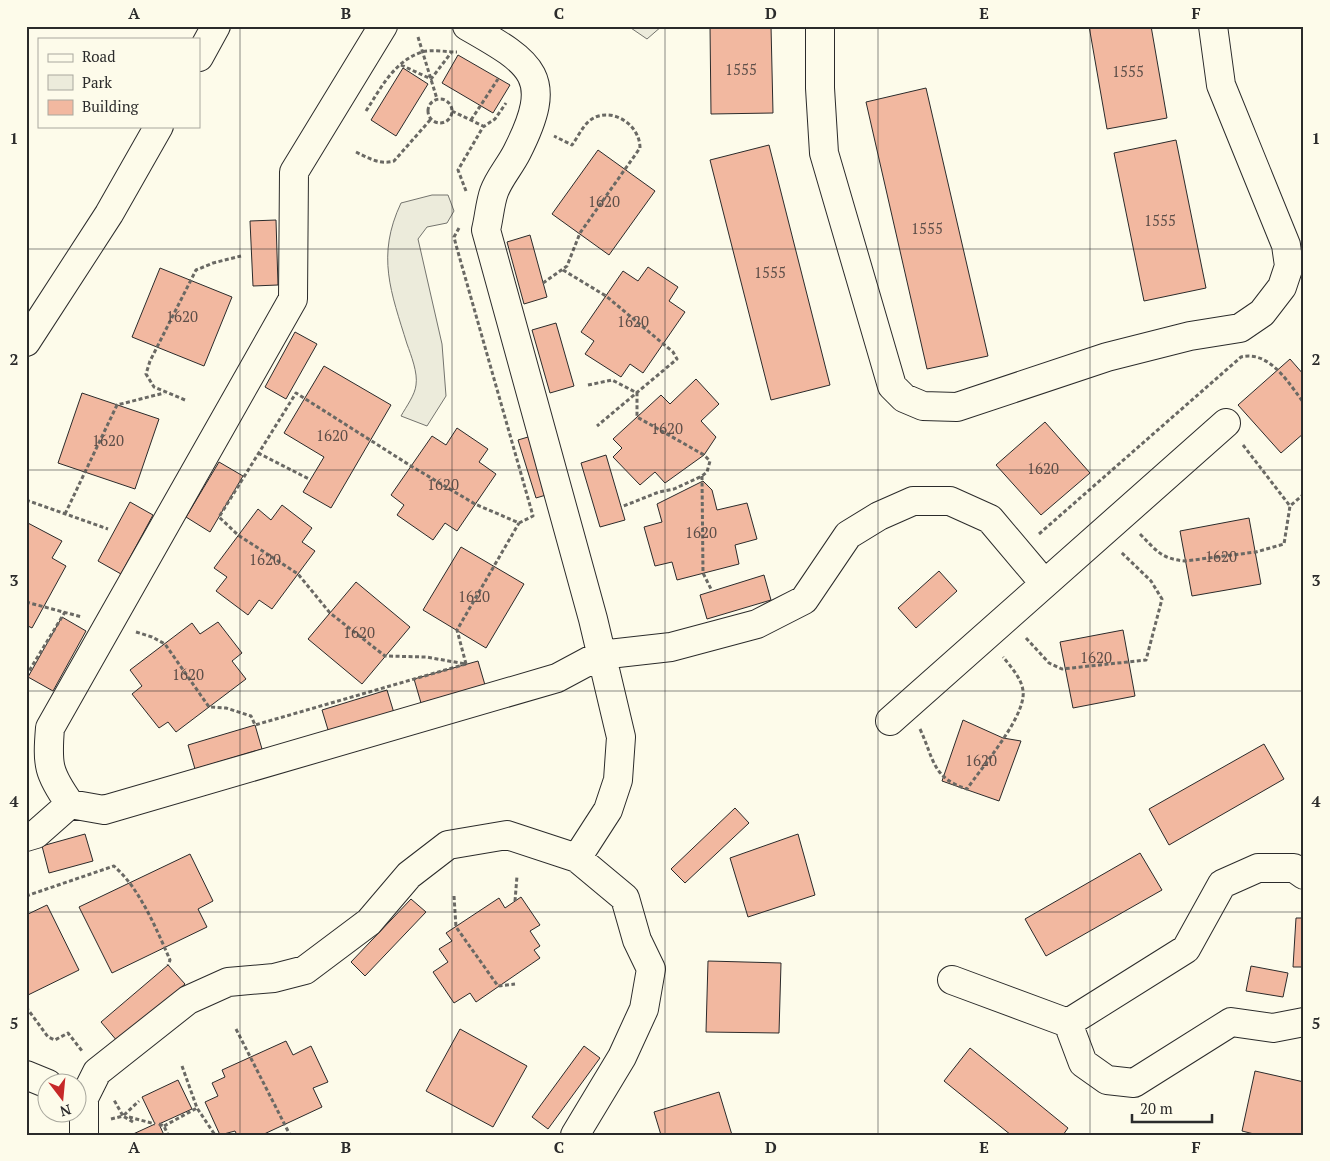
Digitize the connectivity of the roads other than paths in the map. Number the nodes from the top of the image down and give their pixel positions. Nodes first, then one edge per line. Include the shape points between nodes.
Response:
1 (216, 26) edge
2 (383, 26) edge
3 (467, 26) edge
4 (820, 26) edge
5 (1213, 26) edge
6 (200, 55) edge
7 (158, 128) edge
8 (26, 342) edge
9 (1226, 423) road end
10 (1044, 583) junction
11 (600, 655) junction
12 (899, 712) road end
13 (70, 804) junction
14 (26, 837) edge
15 (577, 858) junction
16 (1304, 875) edge
17 (952, 980) dead end
18 (1304, 1022) edge
19 (1068, 1023) junction
20 (26, 1076) edge
21 (38, 1080) edge
22 (88, 1086) edge
23 (575, 1135) edge

1 - 6 street
2 - 13 street via 294,172 292,299 50,728 48,759 54,781
3 - 11 street via 518,57 531,72 537,92 534,117 494,192 486,230
4 - 5 street via 824,153 892,386 904,398 923,406 957,407 1107,357 1190,336 1240,328 1262,313 1282,287 1289,266 1286,245 1220,85
7 - 8 street via 109,214
9 - 10 street
10 - 11 street via 990,519 950,501 913,501 879,516 848,536 804,600 756,624 671,647
10 - 12 street
11 - 13 street via 557,678 104,810
11 - 15 street via 621,737 618,780 608,810
13 - 14 street via 36,834
15 - 22 street via 507,835 448,845 409,875 369,922 305,970 274,978 228,982 188,1000 97,1072
15 - 23 street via 625,898 637,940 651,969 644,1009 622,1057
16 - 19 street via 1294,868 1258,868 1222,884 1186,949
17 - 19 street
18 - 19 street via 1273,1028 1231,1022 1134,1083 1107,1080 1083,1063
20 - 21 street

